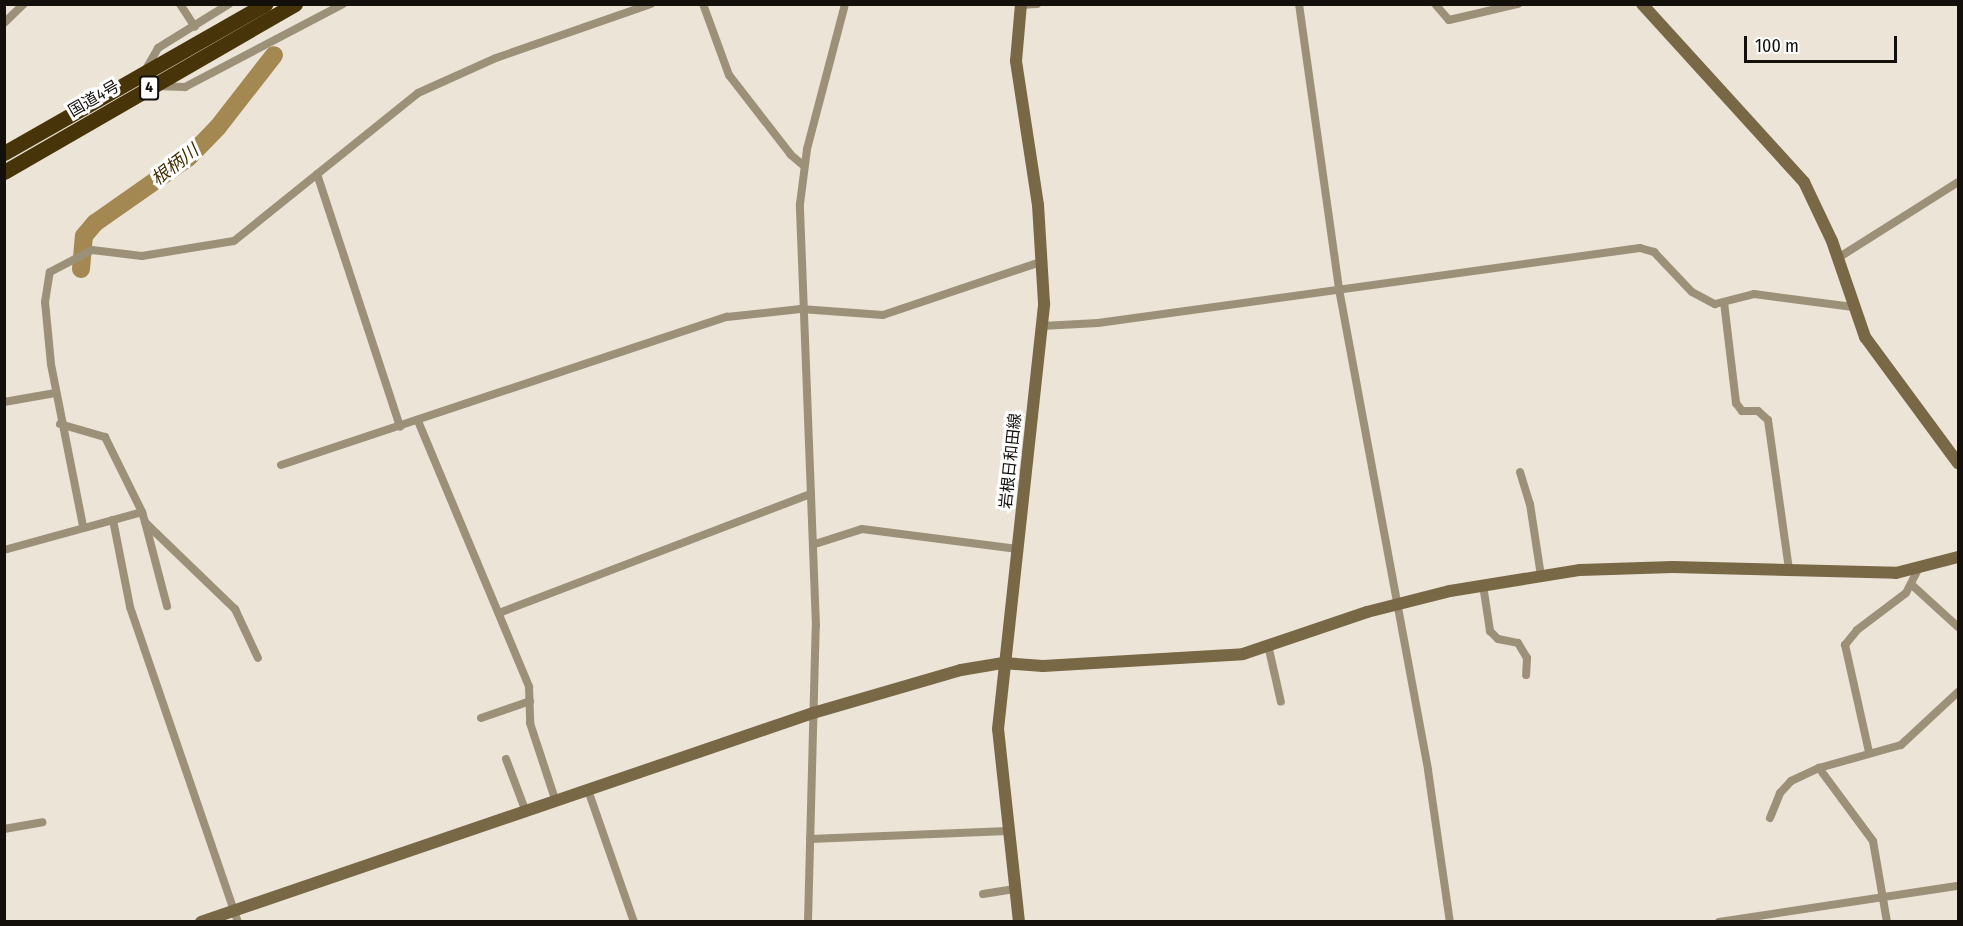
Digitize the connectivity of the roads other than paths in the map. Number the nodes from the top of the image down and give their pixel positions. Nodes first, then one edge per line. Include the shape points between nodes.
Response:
1 (24, 4) edge
2 (180, 4) edge
3 (230, 4) edge
4 (265, 4) edge
5 (295, 4) edge
6 (343, 4) edge
7 (651, 4) edge
8 (703, 4) edge
9 (846, 4) edge
10 (1038, 4) edge
11 (1299, 4) edge
12 (1435, 4) edge
13 (1518, 4) edge
14 (1642, 4) edge
15 (1021, 5) edge
16 (4, 23) edge
17 (195, 27) junction
18 (149, 79) junction
19 (4, 153) edge
20 (804, 166) junction
21 (4, 172) edge
22 (317, 174) junction
23 (1959, 182) edge
24 (1838, 258) junction
25 (1043, 261) junction
26 (1339, 290) junction
27 (1724, 302) junction
28 (1853, 307) junction
29 (801, 309) junction
30 (1042, 326) junction
31 (55, 393) junction
32 (4, 402) edge
33 (418, 421) junction
34 (60, 424) junction
35 (400, 427) junction
36 (1959, 463) edge
37 (281, 465) dead end
38 (1520, 472) dead end
39 (812, 494) junction
40 (142, 512) junction
41 (113, 520) junction
42 (145, 522) junction
43 (83, 526) junction
44 (815, 544) junction
45 (1018, 549) junction
46 (4, 550) edge
47 (1959, 557) edge
48 (1789, 570) junction
49 (1917, 571) junction
50 (1541, 576) junction
51 (1483, 585) junction
52 (1912, 585) junction
53 (1396, 605) junction
54 (167, 606) dead end
55 (499, 614) junction
56 (1959, 627) edge
57 (1268, 645) junction
58 (258, 658) dead end
59 (1003, 663) junction
60 (1526, 675) dead end
61 (1959, 692) edge
62 (530, 700) junction
63 (1281, 702) dead end
64 (813, 713) junction
65 (481, 718) dead end
66 (1869, 752) junction
67 (506, 759) dead end
68 (1820, 768) junction
69 (588, 790) junction
70 (556, 802) junction
71 (526, 812) junction
72 (1770, 818) dead end
73 (42, 822) dead end
74 (4, 829) edge
75 (1008, 831) junction
76 (810, 839) junction
77 (1959, 886) edge
78 (1016, 889) junction
79 (983, 894) dead end
80 (1884, 896) junction
81 (237, 916) edge
82 (201, 921) edge
83 (633, 921) edge
84 (808, 921) edge
85 (1020, 921) edge
86 (1450, 921) edge
87 (1719, 921) edge
88 (1887, 921) edge

1 - 16 street
2 - 17 street
3 - 17 street
4 - 18 highway, 国道4号 / 4
5 - 18 highway, 国道4号 / 4
6 - 18 street via 185,87 172,89
7 - 22 street via 441,81 408,100
8 - 20 street via 734,83
9 - 20 street
10 - 15 street
11 - 26 street
12 - 13 street via 1449,20
14 - 24 street via 1795,168 1822,216
15 - 25 street, 岩根日和田線 via 1017,74
17 - 18 street via 158,48
18 - 19 highway, 国道4号 / 4
18 - 21 highway, 国道4号 / 4
20 - 29 street via 800,204
22 - 31 street via 244,234 222,245 142,256 92,250 55,268 47,278 45,302
22 - 35 street
23 - 24 street
24 - 28 street
25 - 29 street via 883,315
25 - 30 street, 岩根日和田線
26 - 27 street via 1640,248 1654,252 1668,271 1704,300
26 - 30 street via 1098,323
26 - 53 street
27 - 28 street via 1754,294
27 - 48 street via 1736,403 1742,411 1758,411 1768,420
28 - 36 street via 1881,362
29 - 33 street via 727,317
29 - 39 street
30 - 45 street, 岩根日和田線
31 - 32 street
31 - 34 street
33 - 35 street
33 - 55 street
34 - 40 street via 105,437
34 - 43 street
35 - 37 street
38 - 50 street via 1530,504
39 - 44 street
39 - 55 street
40 - 41 street
40 - 42 street
41 - 43 street
41 - 81 street via 130,607
42 - 54 street
42 - 58 street via 235,609
43 - 46 street
44 - 45 street via 862,529
44 - 64 street
45 - 59 street, 岩根日和田線
47 - 49 street
48 - 49 street
48 - 50 street via 1653,567
49 - 52 street
50 - 51 street
51 - 53 street
51 - 60 street via 1490,631 1498,639 1518,643 1527,658
52 - 56 street
52 - 66 street via 1845,645
53 - 57 street via 1322,624
53 - 86 street via 1428,770
55 - 62 street
57 - 59 street via 1243,654 1210,658 1043,666
57 - 63 street
59 - 64 street via 940,675
59 - 75 street, 岩根日和田線 via 998,729
61 - 66 street via 1901,746
62 - 65 street
62 - 70 street via 530,723
64 - 69 street
64 - 76 street
66 - 68 street
67 - 71 street
68 - 72 street via 1791,781 1780,793
68 - 80 street via 1873,841
69 - 70 street
69 - 83 street
70 - 71 street
71 - 81 street
73 - 74 street
75 - 76 street
75 - 78 street, 岩根日和田線
76 - 84 street
77 - 80 street
78 - 79 street
78 - 85 street, 岩根日和田線
80 - 87 street
80 - 88 street
81 - 82 street

